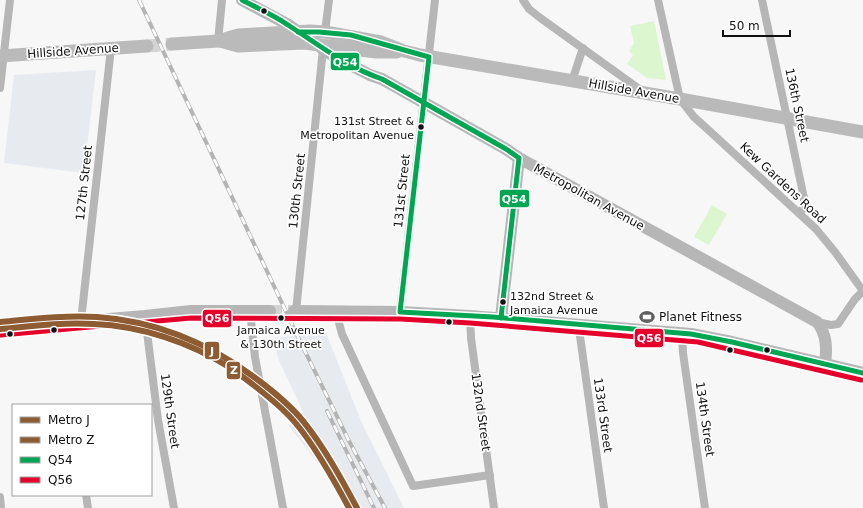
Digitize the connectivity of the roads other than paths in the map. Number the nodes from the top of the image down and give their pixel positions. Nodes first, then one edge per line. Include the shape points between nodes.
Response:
1 (10, 0) edge
2 (222, 0) edge
3 (242, 0) edge
4 (329, 0) edge
5 (435, 0) edge
6 (523, 0) edge
7 (658, 0) edge
8 (762, 0) edge
9 (298, 32) junction
10 (325, 32) junction
11 (218, 41) junction
12 (172, 44) tunnel mouth
13 (147, 46) tunnel mouth
14 (319, 46) junction
15 (111, 48) junction
16 (583, 48) junction
17 (362, 50) junction
18 (404, 51) junction
19 (2, 56) edge
20 (429, 57) junction
21 (382, 80) junction
22 (572, 81) junction
23 (0, 88) edge
24 (646, 94) junction
25 (680, 99) junction
26 (424, 104) junction
27 (788, 119) junction
28 (863, 132) edge
29 (519, 158) junction
30 (800, 214) junction
31 (863, 291) edge
32 (250, 311) junction
33 (270, 311) tunnel mouth
34 (295, 311) joint
35 (336, 312) junction
36 (400, 312) junction
37 (145, 316) junction
38 (470, 316) junction
39 (501, 318) junction
40 (81, 320) junction
41 (817, 322) junction
42 (580, 325) junction
43 (0, 328) edge
44 (682, 334) junction
45 (825, 364) junction
46 (863, 373) edge
47 (155, 420) edge
48 (490, 475) junction
49 (86, 496) edge
50 (0, 497) edge
51 (1, 508) edge
52 (88, 508) edge
53 (174, 508) edge
54 (283, 508) edge
55 (494, 508) edge
56 (604, 508) edge
57 (705, 508) edge

1 - 19 street
2 - 11 street
3 - 9 main road, Metropolitan Avenue
4 - 10 street
5 - 20 street, 131st Street
6 - 16 street via 538,17
7 - 25 street
8 - 27 street, 136th Street
9 - 10 main road, Hillside Avenue
9 - 11 main road, Hillside Avenue via 238,35
9 - 14 main road, Metropolitan Avenue
10 - 18 main road, Hillside Avenue via 381,42
11 - 12 main road, Hillside Avenue
11 - 14 main road, Hillside Avenue via 238,46 298,43
13 - 15 main road, Hillside Avenue
14 - 17 main road, Hillside Avenue
14 - 21 main road, Metropolitan Avenue via 342,61
14 - 34 street, 130th Street
15 - 19 main road, Hillside Avenue
15 - 40 street, 127th Street
16 - 22 street
16 - 24 street
17 - 18 main road, Hillside Avenue
17 - 21 main road via 362,64
18 - 20 main road, Hillside Avenue
19 - 23 street
20 - 22 main road, Hillside Avenue
20 - 26 street, 131st Street
21 - 26 main road, Metropolitan Avenue
22 - 24 main road, Hillside Avenue
24 - 25 main road, Hillside Avenue
25 - 27 main road, Hillside Avenue
25 - 30 street, Kew Gardens Road via 694,117
26 - 29 main road, Metropolitan Avenue
26 - 36 street, 131st Street
27 - 28 main road, Hillside Avenue
27 - 30 street, 136th Street via 804,198
29 - 39 main road
29 - 41 main road, Metropolitan Avenue
30 - 31 street, Kew Gardens Road via 822,234
31 - 41 street, Kew Gardens Road via 838,324
32 - 33 main road
32 - 37 main road via 191,311
32 - 54 street
34 - 35 main road
35 - 36 main road
35 - 48 street via 342,334 414,486
36 - 38 main road
37 - 40 main road
37 - 47 street, 129th Street
38 - 39 main road
38 - 48 street, 132nd Street
39 - 42 main road
40 - 43 main road
41 - 45 main road via 824,336
42 - 44 main road
42 - 56 street, 133rd Street
44 - 45 main road via 732,342
44 - 57 street, 134th Street
45 - 46 main road
47 - 53 street, 129th Street
48 - 55 street, 132nd Street
49 - 52 street
50 - 51 street

